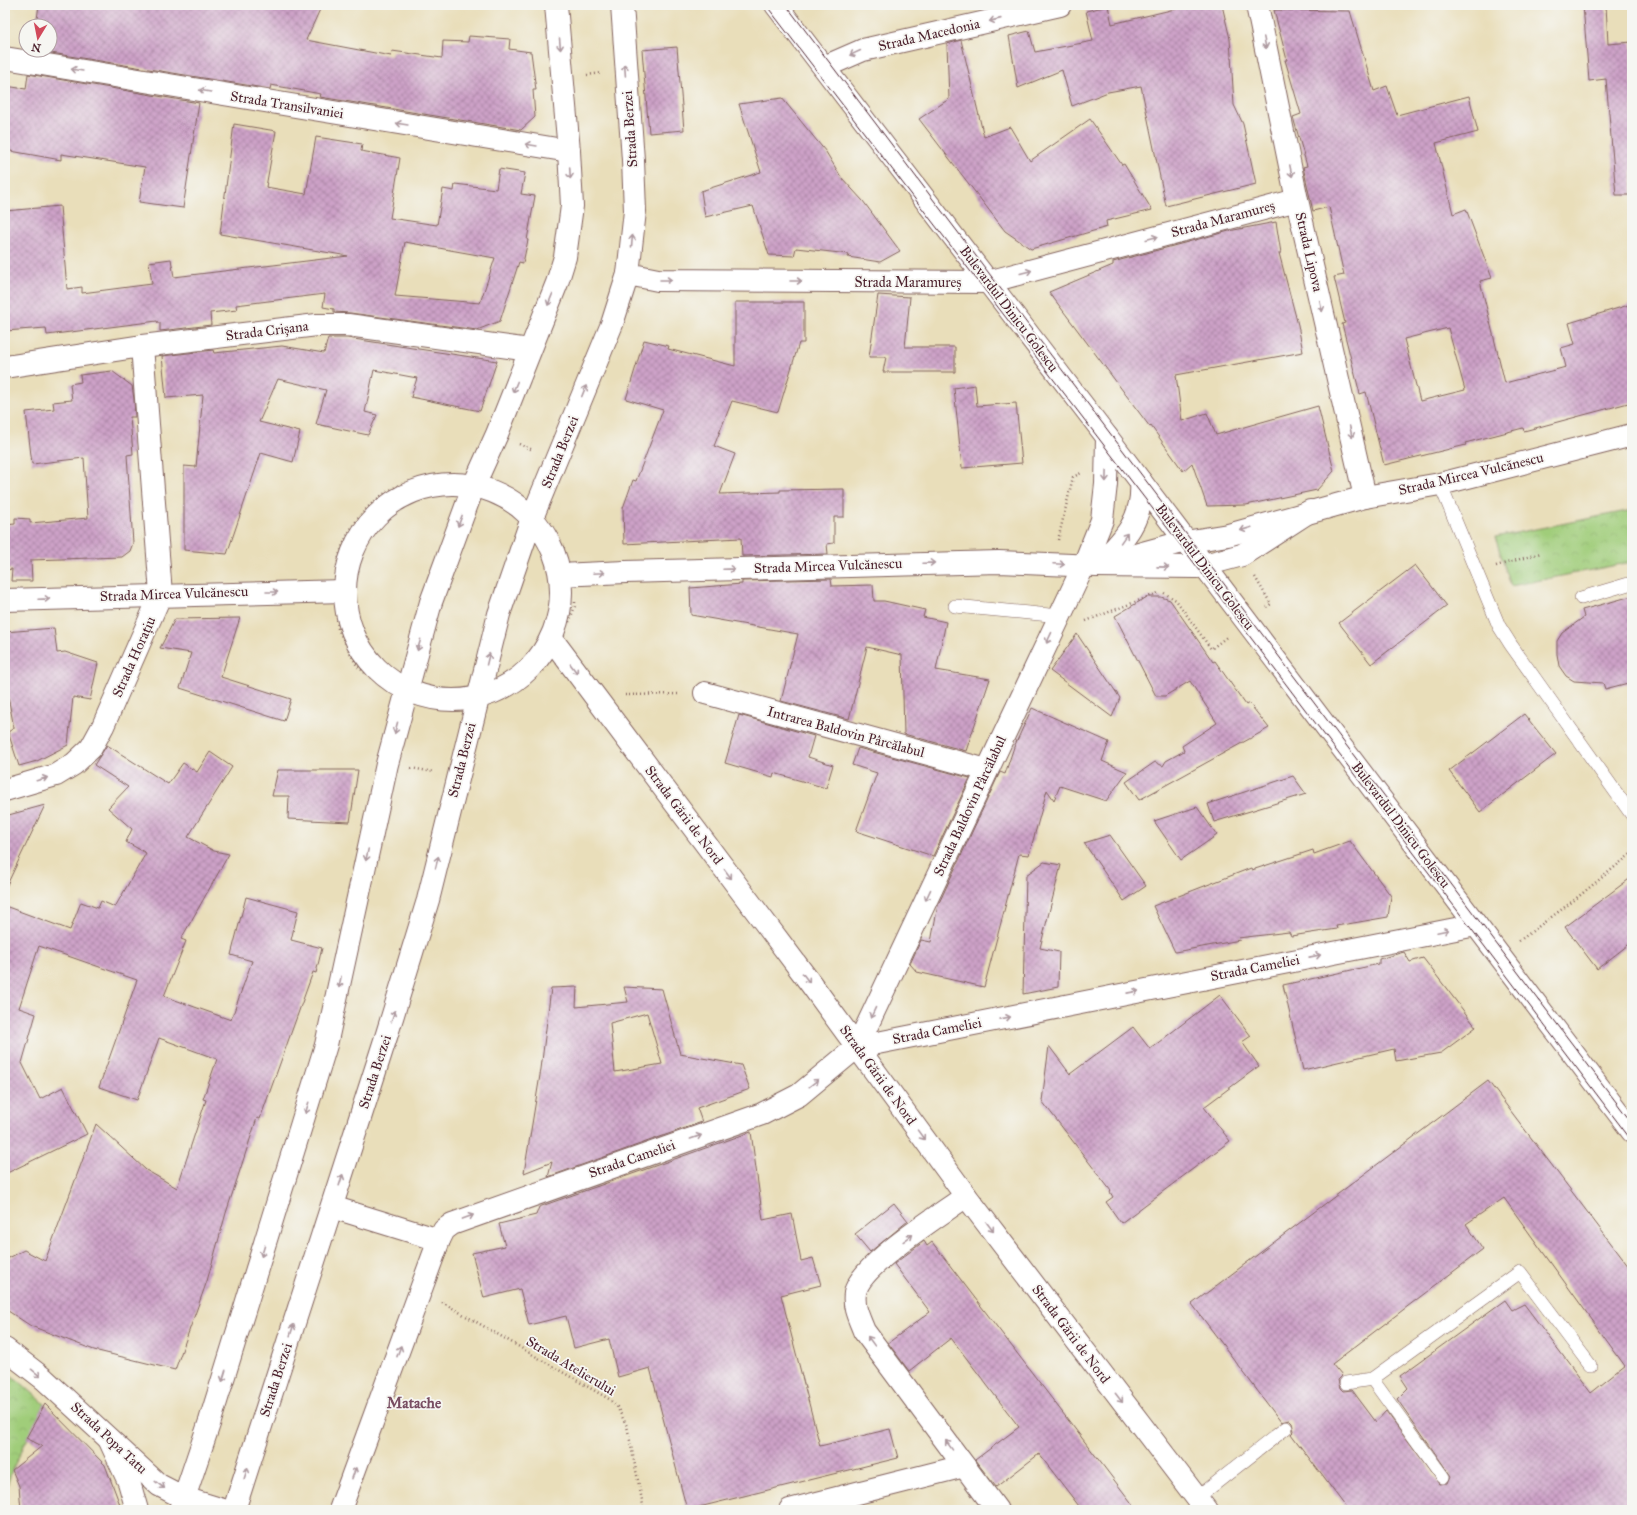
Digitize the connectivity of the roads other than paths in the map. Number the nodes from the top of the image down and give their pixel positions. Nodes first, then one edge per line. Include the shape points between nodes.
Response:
1 (556, 5) edge
2 (622, 5) edge
3 (776, 5) edge
4 (1060, 5) edge
5 (1257, 5) edge
6 (5, 58) edge
7 (824, 68) junction
8 (569, 151) junction
9 (1297, 200) junction
10 (628, 274) junction
11 (988, 282) junction
12 (142, 346) junction
13 (530, 350) junction
14 (5, 368) edge
15 (1632, 436) edge
16 (1107, 437) junction
17 (476, 480) junction
18 (1141, 482) junction
19 (1440, 484) junction
20 (1365, 497) junction
21 (1310, 511) junction
22 (532, 518) junction
23 (1186, 542) junction
24 (1090, 566) junction
25 (1204, 566) junction
26 (560, 575) junction
27 (1632, 584) edge
28 (339, 591) junction
29 (161, 594) junction
30 (1581, 598) dead end
31 (5, 600) edge
32 (955, 606) dead end
33 (1060, 616) junction
34 (551, 638) junction
35 (705, 693) road end
36 (478, 697) junction
37 (404, 698) junction
38 (987, 770) junction
39 (5, 790) edge
40 (1632, 815) edge
41 (1476, 924) junction
42 (857, 1047) junction
43 (1632, 1131) edge
44 (966, 1196) junction
45 (332, 1207) junction
46 (439, 1240) junction
47 (5, 1349) edge
48 (1590, 1365) dead end
49 (1372, 1379) junction
50 (1346, 1383) dead end
51 (1286, 1428) dead end
52 (110, 1441) junction
53 (964, 1466) junction
54 (1443, 1478) dead end
55 (182, 1504) edge
56 (1201, 1504) edge
57 (137, 1510) edge
58 (223, 1510) edge
59 (234, 1510) edge
60 (340, 1510) edge
61 (790, 1510) edge
62 (997, 1510) edge

1 -> 8 street
10 -> 2 street, Strada Berzei via 635,211
3 - 7 street, Bulevardul Dinicu Golescu
4 -> 7 street, Strada Macedonia via 863,50
5 -> 9 street, Strada Lipova
8 -> 6 street, Strada Transilvaniei
7 - 11 street, Bulevardul Dinicu Golescu
8 -> 13 street via 572,206 565,257
11 -> 9 street, Strada Maramureș
9 -> 20 street, Strada Lipova
10 -> 11 street, Strada Maramureș via 658,280
22 -> 10 street, Strada Berzei via 614,318
11 - 16 street, Bulevardul Dinicu Golescu
12 - 13 street, Strada Crișana via 317,325 348,325
12 - 14 street, Strada Crișana
12 - 29 street, Strada Horațiu
13 -> 17 street
15 - 19 street, Strada Mircea Vulcănescu
16 - 18 street, Bulevardul Dinicu Golescu
16 -> 24 street, Strada Baldovin Pârcălabul via 1102,520
17 - 22 street via 507,498
17 - 28 street via 445,483 413,491 385,506 363,530 349,559
17 -> 37 street via 431,602
18 - 23 street, Bulevardul Dinicu Golescu
24 -> 18 street via 1122,542 1133,524 1139,510
19 - 20 street, Strada Mircea Vulcănescu
19 - 40 lane via 1499,626 1510,645
20 - 21 street, Strada Mircea Vulcănescu
21 -> 23 street, Strada Mircea Vulcănescu via 1228,534
21 - 25 street, Strada Mircea Vulcănescu via 1242,555
22 - 26 street via 551,544
36 -> 22 street, Strada Berzei via 499,614
23 - 24 street, Strada Mircea Vulcănescu
23 - 25 street, Bulevardul Dinicu Golescu
24 -> 25 street, Strada Mircea Vulcănescu
26 -> 24 street, Strada Mircea Vulcănescu via 993,562
24 - 33 street, Strada Baldovin Pârcălabul
25 - 41 street, Bulevardul Dinicu Golescu
26 - 34 street via 560,608
27 - 30 lane
29 -> 28 street, Strada Mircea Vulcănescu
28 - 37 street via 349,623 363,653
31 -> 29 street, Strada Mircea Vulcănescu
39 -> 29 street, Strada Horațiu via 56,775 74,764 91,748
32 - 33 lane
33 -> 38 street, Strada Baldovin Pârcălabul
34 - 36 street via 533,665 508,685
34 -> 42 street, Strada Gării de Nord
35 - 38 street, Intrarea Baldovin Pârcălabul
36 - 37 street via 443,700
45 -> 36 street, Strada Berzei via 428,900
37 -> 55 street via 387,764 326,1045
38 -> 42 street, Strada Baldovin Pârcălabul
42 -> 41 street, Strada Cameliei
41 - 43 street, Bulevardul Dinicu Golescu
42 -> 44 street, Strada Gării de Nord
46 -> 42 street, Strada Cameliei via 444,1230 464,1218 778,1106 815,1083
53 -> 44 street via 864,1331 855,1309 855,1292 861,1278 877,1261
44 -> 56 street, Strada Gării de Nord
45 - 46 street
59 -> 45 street, Strada Berzei
60 -> 46 street, Strada Cameliei
47 -> 52 street, Strada Popa Tatu via 44,1379
48 - 49 lane via 1520,1272
49 - 50 lane
49 - 54 lane
51 - 56 lane
52 -> 55 street, Strada Popa Tatu
52 - 57 street via 129,1482
53 - 61 street
53 - 62 street
55 - 58 street, Strada Popa Tatu

